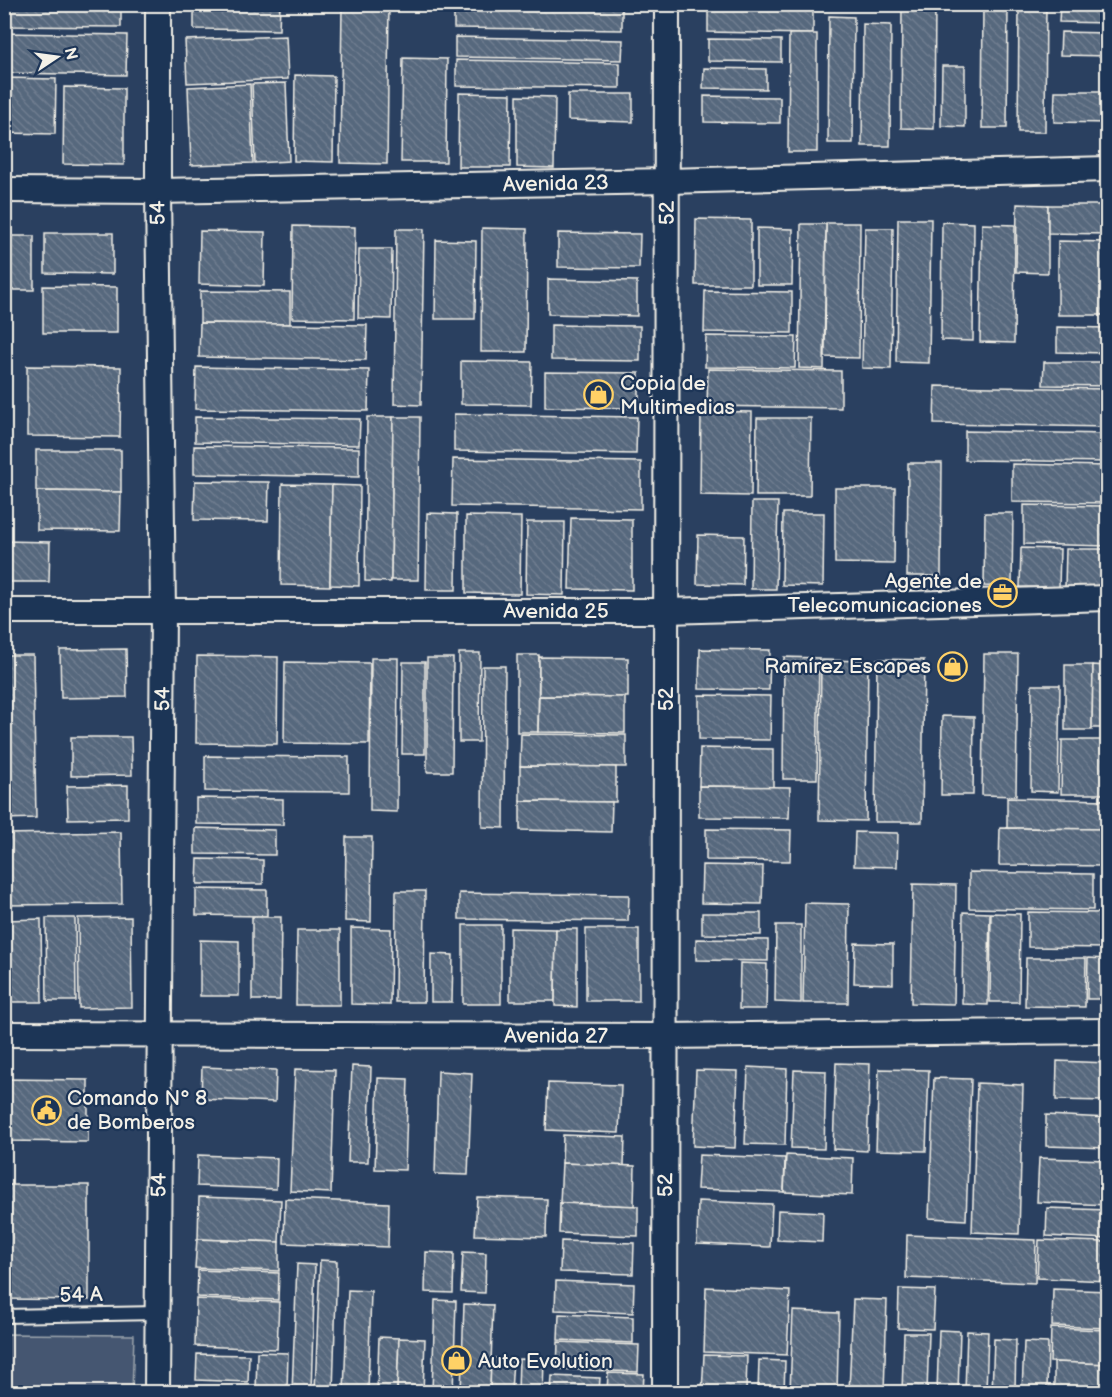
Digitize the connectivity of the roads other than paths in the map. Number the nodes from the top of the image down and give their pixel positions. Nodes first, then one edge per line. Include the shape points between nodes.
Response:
1 (158, 4) edge
2 (667, 4) edge
3 (1107, 169) edge
4 (667, 181) junction
5 (4, 190) edge
6 (158, 191) junction
7 (1107, 597) edge
8 (4, 611) edge
9 (163, 611) junction
10 (666, 611) junction
11 (1107, 1031) edge
12 (4, 1034) edge
13 (159, 1034) junction
14 (666, 1036) junction
15 (157, 1313) junction
16 (4, 1316) edge
17 (156, 1392) edge
18 (665, 1392) edge

1 - 6 street, 54
2 - 4 street, 52
3 - 4 street, Avenida 23
4 - 6 street, Avenida 23
4 - 10 street, 52
5 - 6 street, Avenida 23
6 - 9 street, 54
7 - 10 street, Avenida 25
8 - 9 street, Avenida 25
9 - 10 street, Avenida 25
9 - 13 street, 54
10 - 14 street, 52
11 - 14 street, Avenida 27
12 - 13 street, Avenida 27
13 - 14 street, Avenida 27
13 - 15 street, 54
14 - 18 street, 52
15 - 16 lane, 54 A
15 - 17 street, 54

